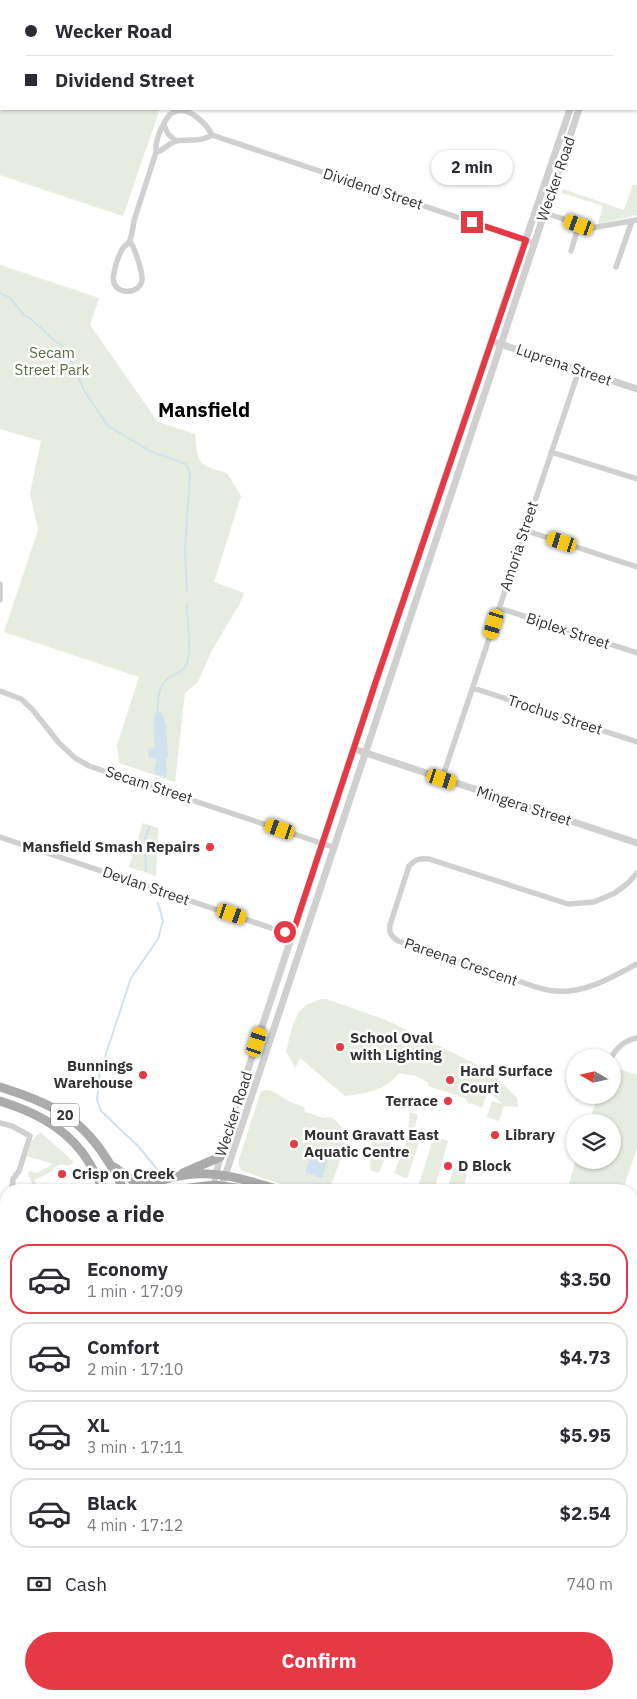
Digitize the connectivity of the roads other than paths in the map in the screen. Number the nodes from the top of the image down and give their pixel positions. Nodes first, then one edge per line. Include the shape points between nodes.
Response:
1 (570, 110) edge
2 (580, 110) edge
3 (164, 125) junction
4 (212, 135) junction
5 (176, 141) junction
6 (156, 152) junction
7 (536, 210) junction
8 (545, 212) junction
9 (634, 220) edge
10 (579, 225) junction
11 (526, 240) junction
12 (130, 242) junction
13 (534, 243) junction
14 (570, 251) dead end
15 (616, 267) dead end
16 (490, 341) junction
17 (501, 344) junction
18 (579, 370) junction
19 (637, 389) edge
20 (551, 452) junction
21 (637, 479) edge
22 (437, 500) junction
23 (447, 503) junction
24 (524, 530) junction
25 (637, 567) edge
26 (414, 568) junction
27 (425, 571) junction
28 (0, 584) edge
29 (0, 600) edge
30 (498, 608) junction
31 (637, 653) edge
32 (473, 688) junction
33 (0, 691) edge
34 (637, 742) edge
35 (354, 749) junction
36 (365, 752) junction
37 (442, 779) junction
38 (0, 837) edge
39 (637, 843) edge
40 (322, 844) junction
41 (333, 847) junction
42 (637, 873) edge
43 (292, 935) junction
44 (637, 964) edge
45 (637, 1038) edge
46 (616, 1049) edge
47 (0, 1088) edge
48 (0, 1101) edge
49 (0, 1123) edge
50 (220, 1157) junction
51 (111, 1165) junction
52 (180, 1174) junction
53 (221, 1174) junction
54 (13, 1184) edge
55 (99, 1184) edge
56 (121, 1184) edge
57 (149, 1184) joint
58 (218, 1184) edge
59 (262, 1184) edge

1 - 7 street, Wecker Road
2 - 8 street, Wecker Road
3 - 4 street, Dividend Street via 172,113 184,111 209,128
3 - 5 street
3 - 6 street via 159,133
4 - 5 street via 206,140
4 - 11 street, Dividend Street
5 - 6 street
6 - 12 street
7 - 8 street
7 - 11 street, Wecker Road
8 - 10 street
8 - 13 street, Wecker Road
9 - 10 street via 598,228
9 - 15 street
10 - 14 street
11 - 13 street, Dividend Street
11 - 16 street, Wecker Road
12 - 12 street via 142,282 138,287 124,291 119,290 113,280 123,247
13 - 17 street, Wecker Road
16 - 17 street, Luprena Street
16 - 22 street, Wecker Road
17 - 18 street, Luprena Street
17 - 23 street, Wecker Road
18 - 19 street, Luprena Street
18 - 20 street, Amoria Street
20 - 21 street
20 - 24 street, Amoria Street
22 - 23 street
22 - 26 street, Wecker Road
23 - 27 street, Wecker Road
24 - 25 street
24 - 30 street, Amoria Street
26 - 27 street
26 - 35 street, Wecker Road
27 - 36 street, Wecker Road
28 - 29 street
30 - 31 street, Biplex Street
30 - 32 street, Amoria Street
32 - 34 street, Trochus Street
32 - 37 street, Amoria Street
33 - 40 street, Secam Street via 21,699 59,743 89,766
35 - 36 street, Mingera Street
35 - 40 street, Wecker Road
36 - 37 street, Mingera Street
36 - 41 street, Wecker Road
37 - 39 street, Mingera Street
38 - 43 street, Devlan Street
40 - 41 street
40 - 43 street, Wecker Road
41 - 53 street, Wecker Road
42 - 44 street, Pareena Crescent via 615,893 594,902 568,904 422,858 409,866 389,932 398,941 556,992 576,991 595,985
43 - 50 street, Wecker Road
45 - 46 street
47 - 51 main road, 20 via 41,1102 66,1115 92,1138
48 - 55 main road, 20 via 32,1112 56,1127 82,1153
49 - 54 street via 30,1136
50 - 52 main road
50 - 53 street, Wecker Road
51 - 56 main road, 20
51 - 57 main road via 132,1180
52 - 53 main road
52 - 57 main road
53 - 58 street, Wecker Road
53 - 59 main road

